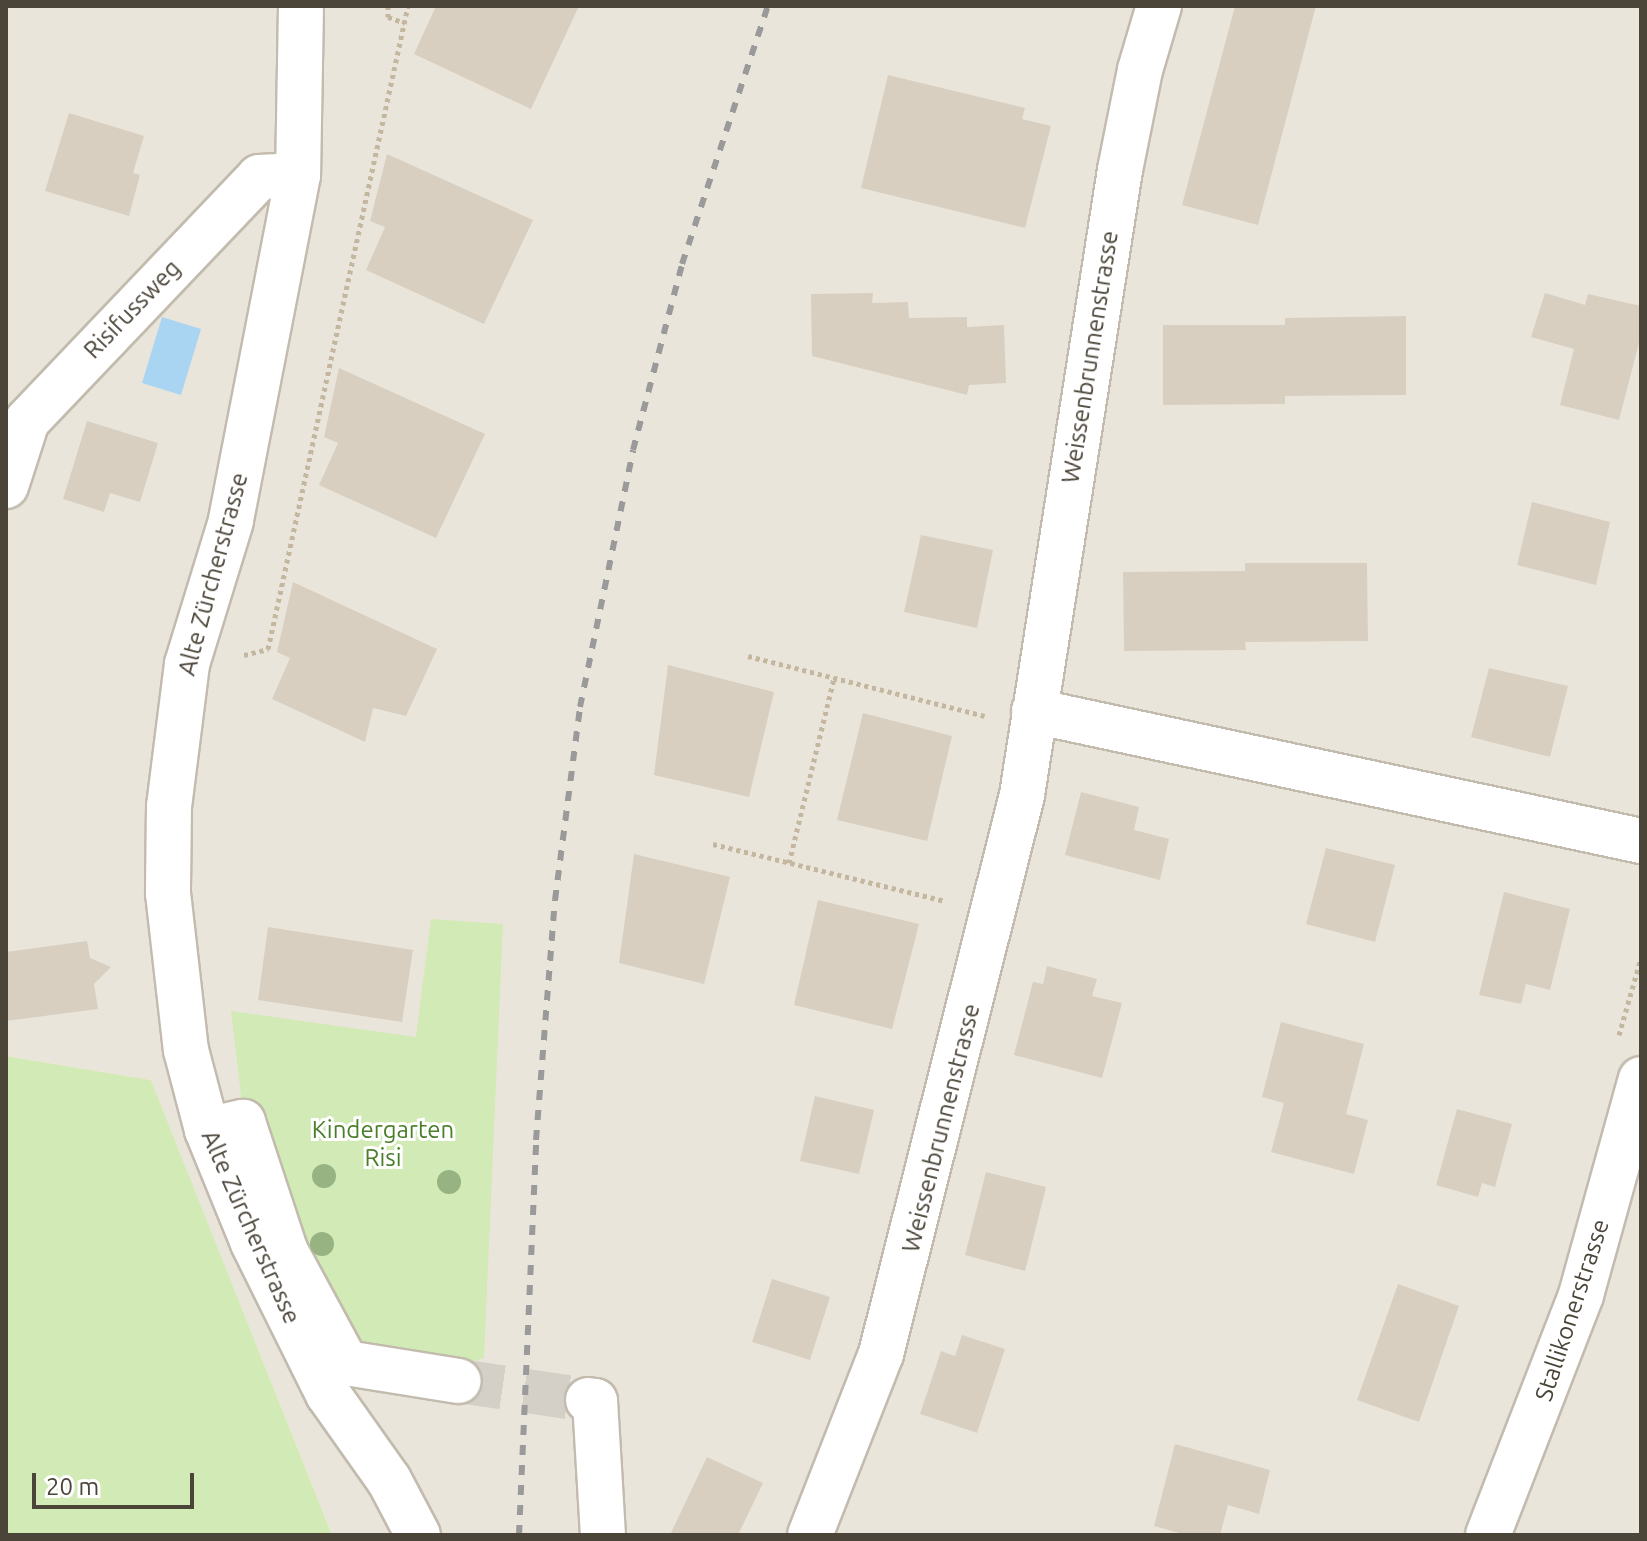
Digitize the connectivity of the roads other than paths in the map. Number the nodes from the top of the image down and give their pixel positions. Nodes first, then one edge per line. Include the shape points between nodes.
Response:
1 (301, 6) edge
2 (1159, 6) edge
3 (298, 175) junction
4 (6, 486) edge
5 (1033, 719) junction
6 (1641, 841) edge
7 (1641, 1079) edge
8 (207, 1130) junction
9 (459, 1381) tunnel mouth
10 (588, 1400) dead end
11 (418, 1535) edge
12 (603, 1535) edge
13 (810, 1535) edge
14 (1488, 1535) edge

1 - 3 street, Alte Zürcherstrasse
2 - 5 street, Weissenbrunnenstrasse via 1120,170
3 - 4 street, Risifussweg via 259,177 27,421
3 - 8 street, Alte Zürcherstrasse via 231,521 187,664 169,806 168,893 175,973 186,1050
5 - 6 street
5 - 13 street, Weissenbrunnenstrasse via 1019,810 910,1256 881,1354
7 - 14 street, Stallikonerstrasse via 1581,1295
8 - 9 street via 243,1122 285,1250 346,1363
8 - 11 street, Alte Zürcherstrasse via 253,1243 328,1394 389,1480
10 - 12 street via 595,1401

